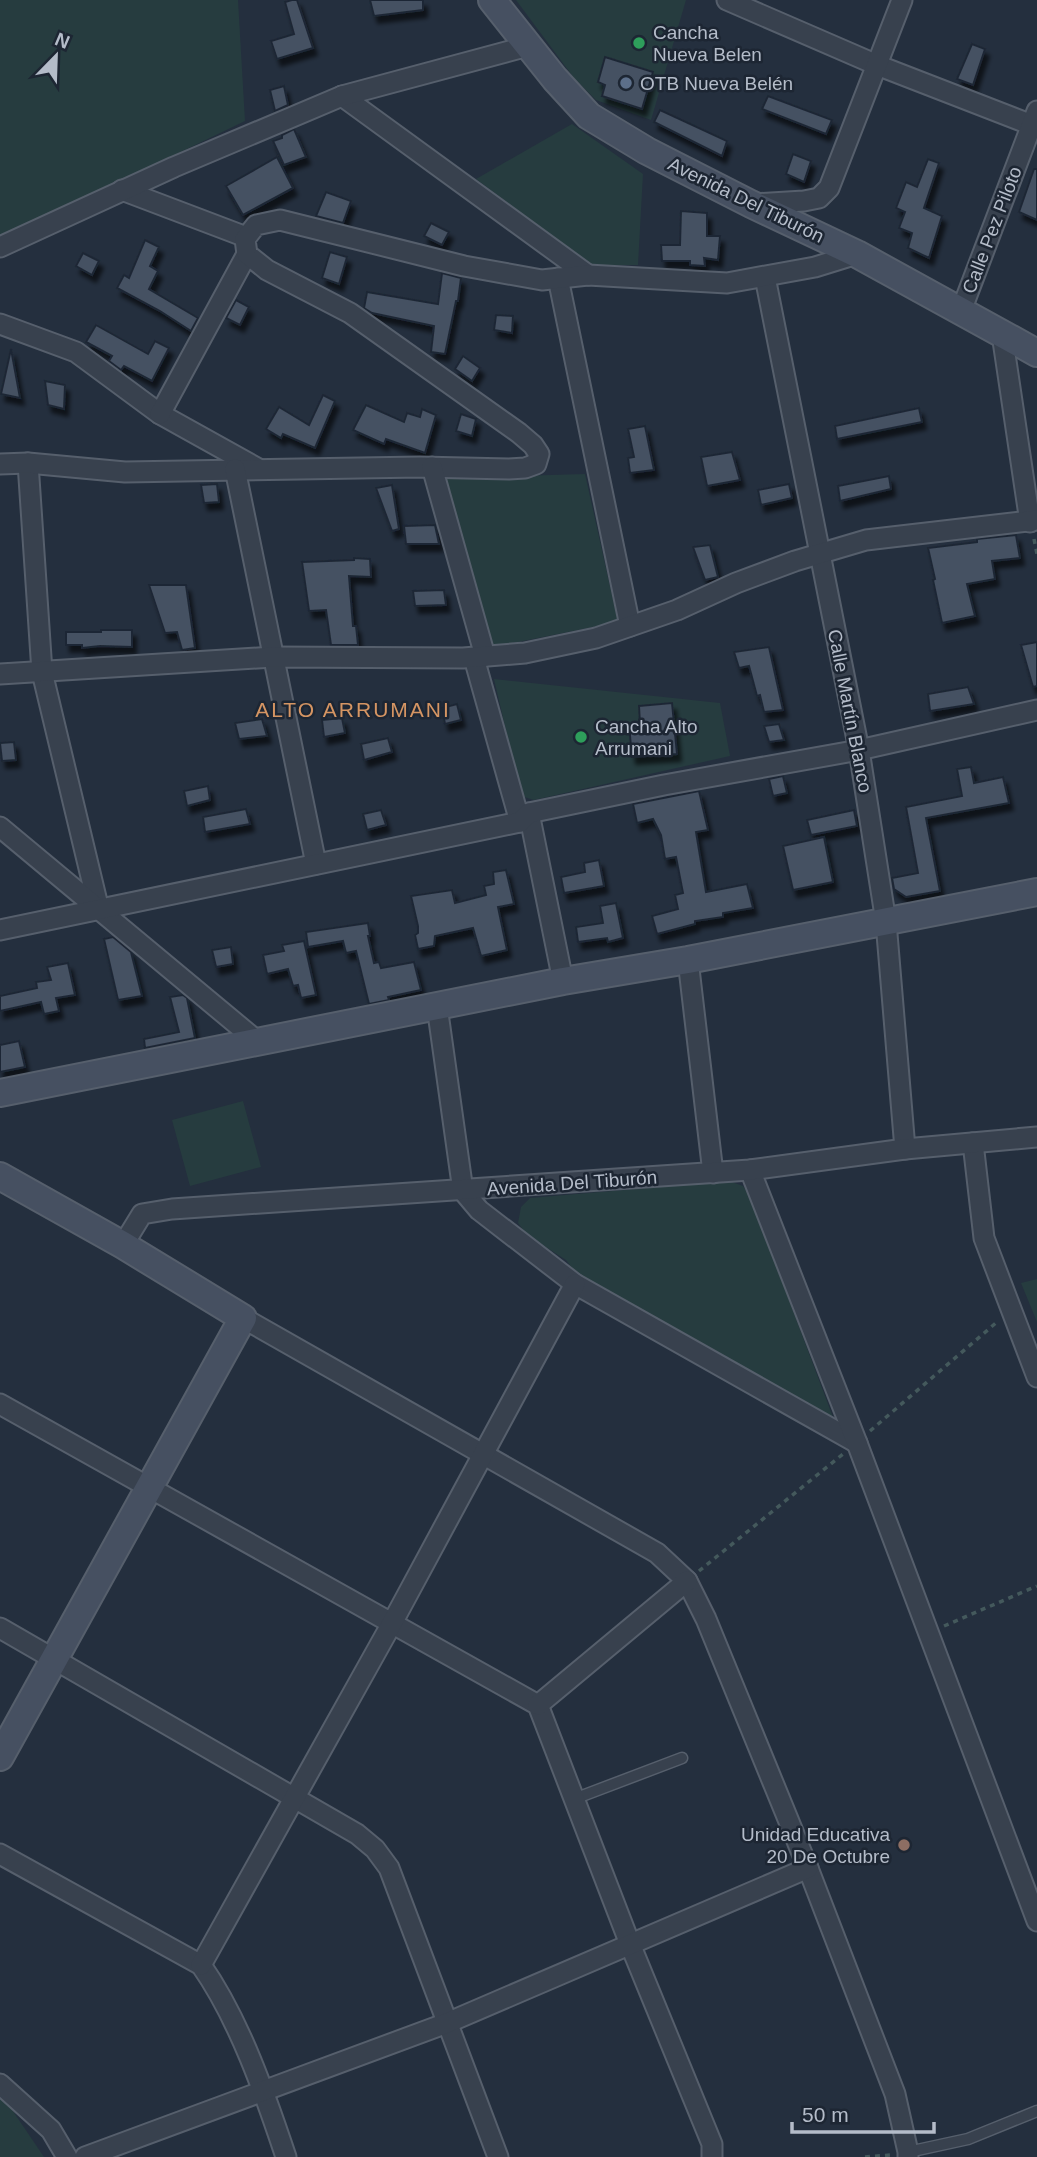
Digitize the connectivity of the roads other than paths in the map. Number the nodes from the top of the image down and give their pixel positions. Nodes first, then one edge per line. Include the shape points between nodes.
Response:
1 (492, 0) edge
2 (727, 0) edge
3 (902, 0) edge
4 (527, 46) junction
5 (877, 65) junction
6 (342, 96) junction
7 (1035, 121) edge
8 (122, 190) junction
9 (751, 204) junction
10 (246, 246) junction
11 (0, 247) edge
12 (858, 254) junction
13 (588, 275) junction
14 (765, 277) junction
15 (558, 278) junction
16 (961, 311) junction
17 (0, 324) edge
18 (1002, 334) junction
19 (1037, 353) edge
20 (160, 414) junction
21 (28, 463) junction
22 (0, 464) edge
23 (432, 467) junction
24 (259, 469) junction
25 (235, 470) junction
26 (1034, 521) edge
27 (819, 554) junction
28 (630, 626) junction
29 (274, 657) junction
30 (479, 657) junction
31 (42, 672) junction
32 (0, 674) edge
33 (1037, 710) edge
34 (859, 750) junction
35 (525, 817) junction
36 (0, 827) edge
37 (316, 864) junction
38 (1037, 892) edge
39 (99, 910) junction
40 (886, 922) junction
41 (0, 930) edge
42 (688, 960) junction
43 (563, 981) junction
44 (437, 1006) junction
45 (257, 1041) junction
46 (0, 1093) edge
47 (1037, 1137) edge
48 (973, 1143) junction
49 (905, 1149) junction
50 (750, 1170) junction
51 (713, 1173) junction
52 (0, 1176) edge
53 (463, 1191) junction
54 (123, 1245) junction
55 (575, 1284) junction
56 (243, 1318) junction
57 (1037, 1377) edge
58 (0, 1404) edge
59 (857, 1443) junction
60 (483, 1455) junction
61 (149, 1488) junction
62 (687, 1581) junction
63 (391, 1625) junction
64 (0, 1628) edge
65 (54, 1658) junction
66 (538, 1705) junction
67 (0, 1757) edge
68 (682, 1758) dead end
69 (293, 1798) junction
70 (574, 1799) junction
71 (0, 1854) edge
72 (808, 1868) junction
73 (1037, 1921) edge
74 (631, 1944) junction
75 (201, 1965) junction
76 (447, 2023) junction
77 (0, 2084) edge
78 (264, 2092) junction
79 (1037, 2111) edge
80 (908, 2155) edge
81 (66, 2157) edge
82 (85, 2157) edge
83 (286, 2157) edge
84 (498, 2157) edge
85 (712, 2157) edge

1 - 4 street, Avenida Del Tiburón
2 - 5 street
3 - 5 street
4 - 6 street
4 - 9 street, Avenida Del Tiburón via 589,116
5 - 7 street
5 - 9 street via 829,188 819,198
6 - 8 street
6 - 13 street
7 - 16 street, Calle Pez Piloto
8 - 10 street
8 - 11 street
9 - 12 street, Avenida Del Tiburón
10 - 15 street via 256,225 281,220 464,266 542,280
10 - 20 street
10 - 23 street via 267,270 350,313 519,433 540,454 536,464 525,468
12 - 14 street
12 - 16 street, Avenida Del Tiburón
13 - 14 street via 727,283
13 - 15 street
14 - 27 street, Calle Martín Blanco
15 - 28 street
16 - 18 street, Avenida Del Tiburón
17 - 20 street via 76,352
18 - 19 street, Avenida Del Tiburón
18 - 26 street
20 - 24 street
21 - 22 street
21 - 25 street via 125,472
21 - 31 street
23 - 24 street
23 - 30 street
24 - 25 street
25 - 29 street
26 - 27 street via 866,540
27 - 28 street
27 - 34 street, Calle Martín Blanco
28 - 30 street via 525,653
29 - 30 street
29 - 31 street
29 - 37 street
30 - 35 street
31 - 32 street
31 - 39 street
33 - 34 street
34 - 35 street via 664,785
34 - 40 street, Calle Martín Blanco
35 - 37 street
35 - 43 street
36 - 39 street
37 - 39 street
38 - 40 street
39 - 41 street
39 - 45 street
40 - 42 street
40 - 49 street, Calle Martín Blanco
42 - 43 street
42 - 51 street
43 - 44 street
44 - 45 street
44 - 53 street
45 - 46 street
47 - 48 street, Avenida Del Tiburón
48 - 49 street, Avenida Del Tiburón
48 - 57 street via 984,1238
49 - 50 street, Avenida Del Tiburón
50 - 51 street, Avenida Del Tiburón
50 - 59 street
51 - 53 street, Avenida Del Tiburón
52 - 54 street
53 - 54 street, Avenida Del Tiburón via 172,1209 142,1214
53 - 55 street via 479,1210
54 - 56 street
55 - 59 street
55 - 60 street
56 - 60 street
56 - 61 street
58 - 61 street
59 - 73 street
60 - 62 street via 657,1553
60 - 63 street
61 - 63 street
61 - 65 street
62 - 66 street
62 - 72 street
63 - 66 street
63 - 69 street
64 - 65 street
65 - 67 street
65 - 69 street
66 - 70 street
68 - 70 lane
69 - 75 street
69 - 76 street via 375,1849 388,1868
70 - 74 street
71 - 75 street
72 - 74 street
72 - 80 street via 895,2094
74 - 76 street
74 - 85 street via 712,2144
75 - 78 street via 218,1990
76 - 78 street
76 - 84 street
77 - 81 street via 51,2130
78 - 82 street
78 - 83 street
79 - 80 lane via 968,2139

